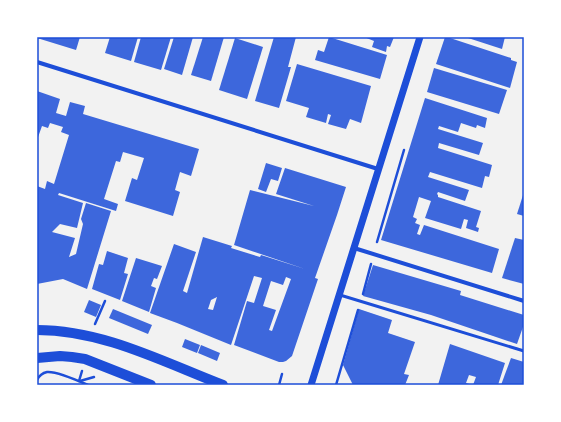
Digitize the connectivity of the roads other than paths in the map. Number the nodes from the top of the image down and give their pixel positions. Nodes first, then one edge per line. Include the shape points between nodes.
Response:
1 (420, 37) edge
2 (37, 62) edge
3 (378, 170) junction
4 (354, 248) junction
5 (339, 295) junction
6 (524, 301) edge
7 (37, 330) edge
8 (524, 352) edge
9 (37, 358) edge
10 (151, 385) edge
11 (223, 385) edge
12 (311, 385) edge

1 - 3 street
2 - 3 street
3 - 4 street
4 - 5 street
4 - 6 street
5 - 8 lane
5 - 12 street
7 - 11 main road via 53,330 103,339
9 - 10 main road via 60,356 85,359

